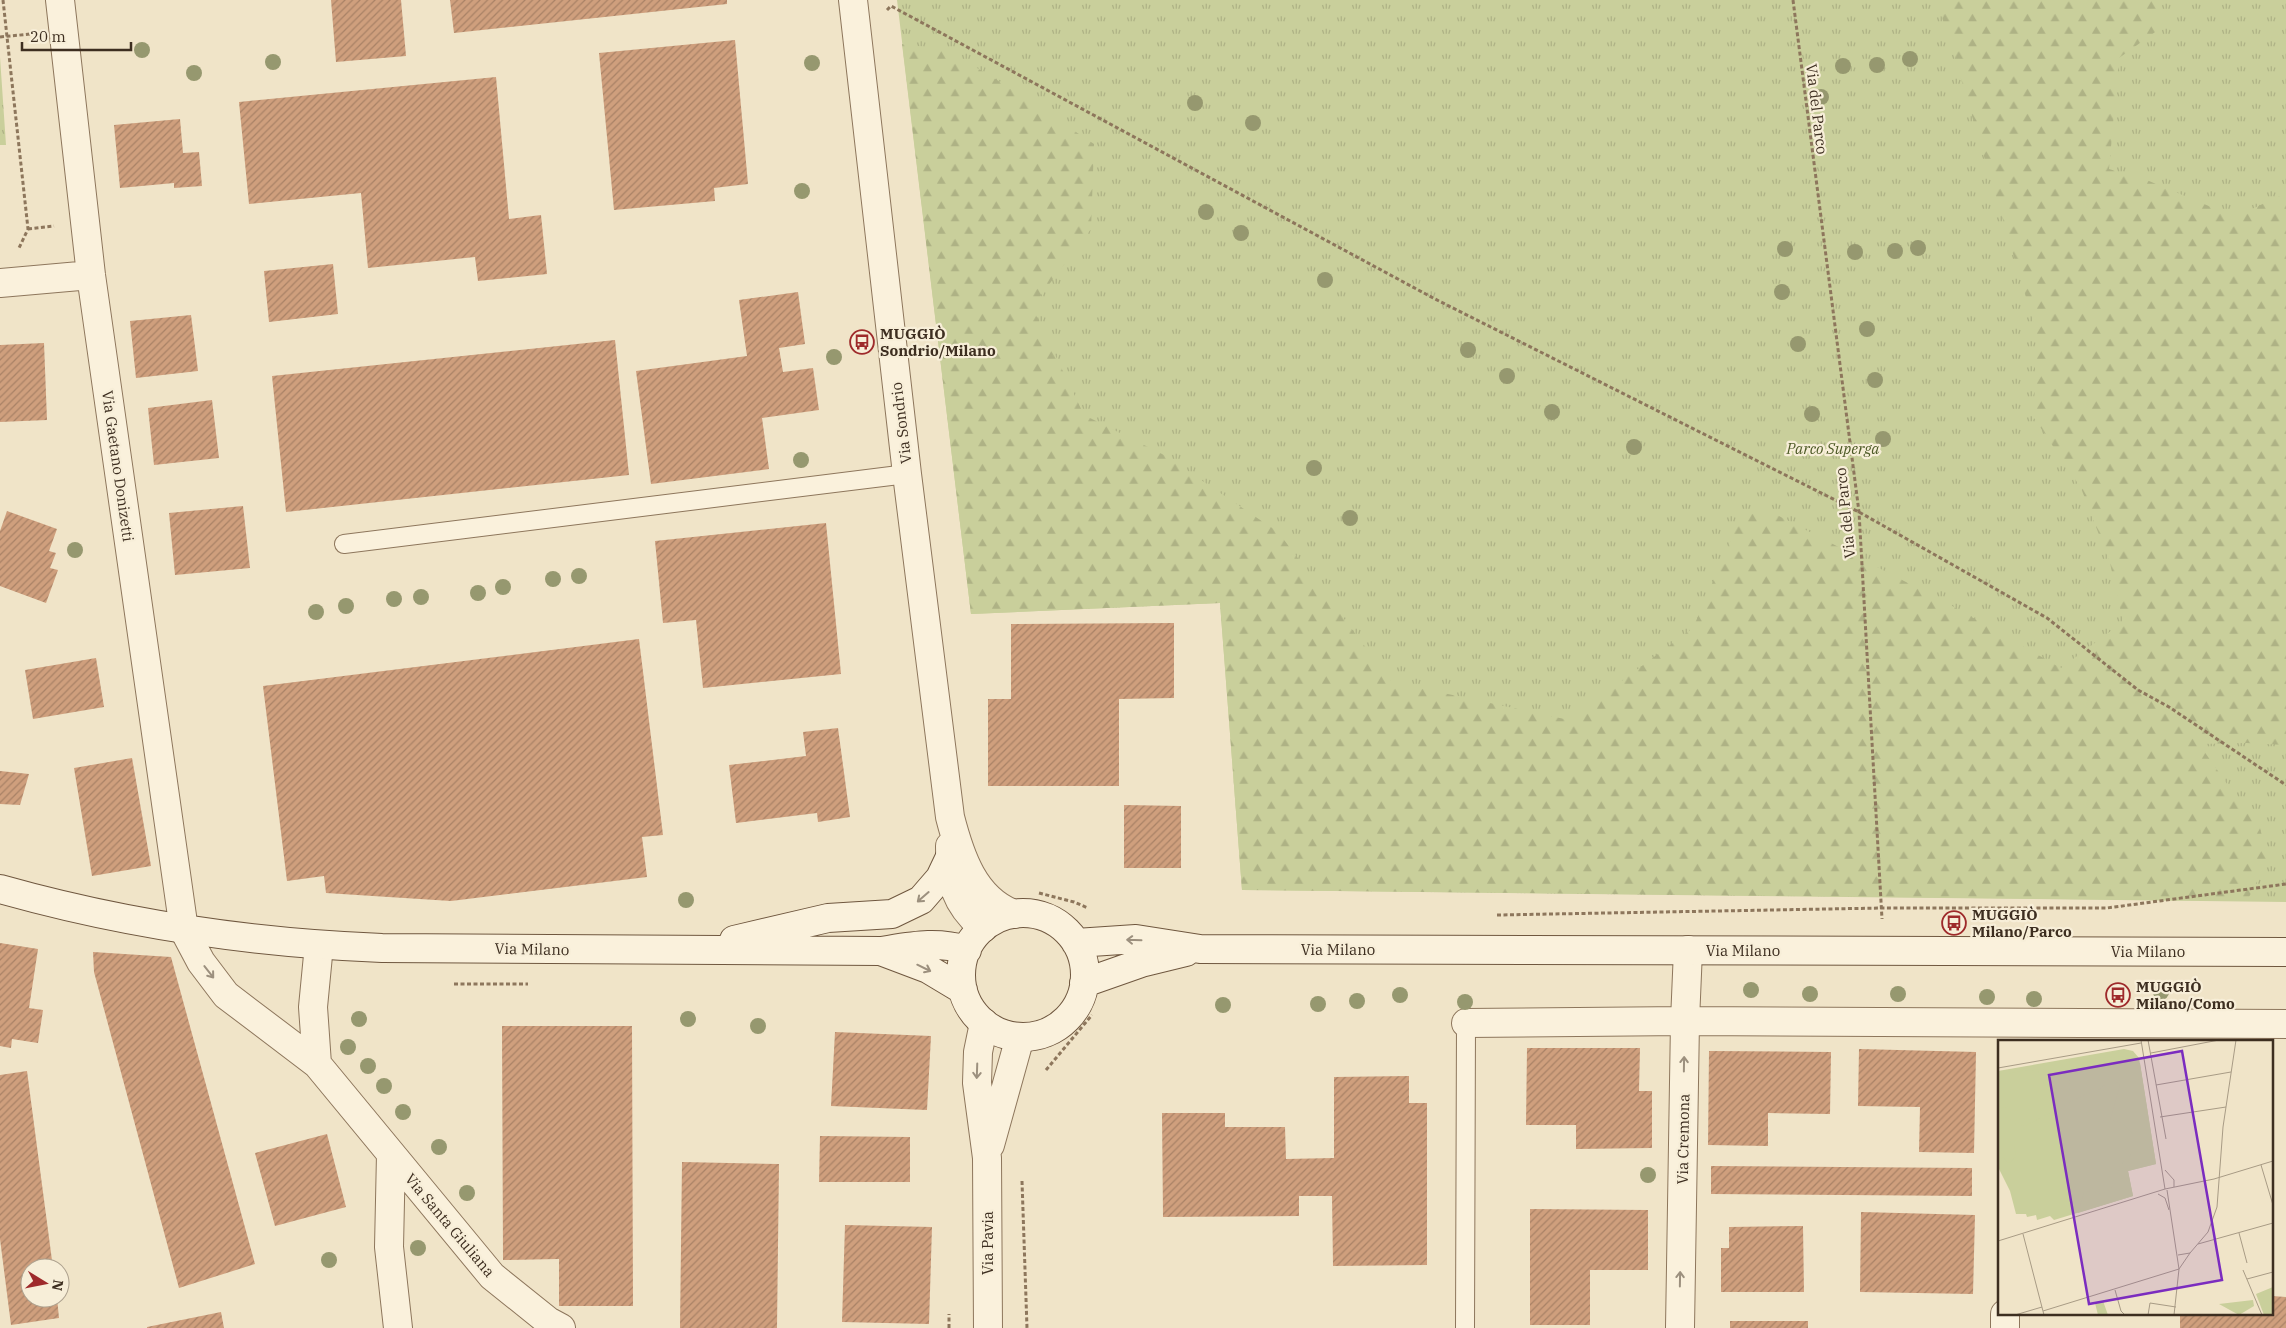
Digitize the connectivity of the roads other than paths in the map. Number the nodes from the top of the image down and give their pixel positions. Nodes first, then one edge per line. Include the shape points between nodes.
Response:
1 (60, 0) edge
2 (852, 0) edge
3 (91, 275) junction
4 (1, 282) edge
5 (907, 474) junction
6 (344, 544) dead end
7 (950, 817) junction
8 (950, 857) junction
9 (0, 889) edge
10 (1014, 914) junction
11 (184, 930) junction
12 (975, 939) junction
13 (1076, 943) junction
14 (319, 945) junction
15 (1200, 949) junction
16 (1688, 950) junction
17 (686, 951) junction
18 (882, 951) junction
19 (2286, 952) edge
20 (1084, 983) junction
21 (963, 990) junction
22 (1685, 1021) junction
23 (984, 1023) junction
24 (1466, 1023) joint
25 (2286, 1024) edge
26 (2006, 1032) edge
27 (1020, 1037) junction
28 (317, 1064) junction
29 (391, 1154) junction
30 (987, 1158) junction
31 (398, 1328) edge
32 (561, 1328) edge
33 (988, 1328) edge
34 (1465, 1328) edge
35 (1680, 1328) edge

1 - 3 street, Via Gaetano Donizetti
2 - 5 street, Via Sondrio
3 - 4 street
3 - 11 street, Via Gaetano Donizetti
5 - 6 lane
5 - 7 street, Via Sondrio
7 - 8 street
7 - 10 street via 960,850 976,884 989,901
8 - 12 street via 954,890 968,915
8 -> 17 street via 940,878 921,900 892,914 828,918
9 - 11 street, Via Milano via 55,905
10 - 12 street via 998,919
10 - 13 street via 1043,916 1067,932
11 - 14 street, Via Milano
11 -> 28 street, Via Santa Giuliana via 201,962 226,995
12 - 18 street
12 - 21 street via 962,965
15 -> 13 street via 1136,940
13 - 20 street via 1083,962
14 - 17 street, Via Milano
14 - 28 street via 313,1007
15 - 16 street, Via Milano
15 - 20 street
16 - 19 street, Via Milano
16 - 22 street, Via Cremona
17 - 18 street, Via Milano
18 -> 21 street via 928,969
20 - 27 street via 1078,1002 1067,1019 1050,1031
21 - 23 street via 970,1008
22 - 24 street
22 - 26 street
35 -> 22 street, Via Cremona
23 - 27 street via 1001,1033
23 -> 30 street, Via Pavia via 978,1052 977,1083
24 - 34 lane
25 - 26 street
27 - 30 street, Via Pavia
28 - 29 street, Via Santa Giuliana
29 - 31 street, Via Santa Giuliana via 389,1246
29 - 32 street, Via Santa Giuliana via 492,1276
30 - 33 street, Via Pavia

